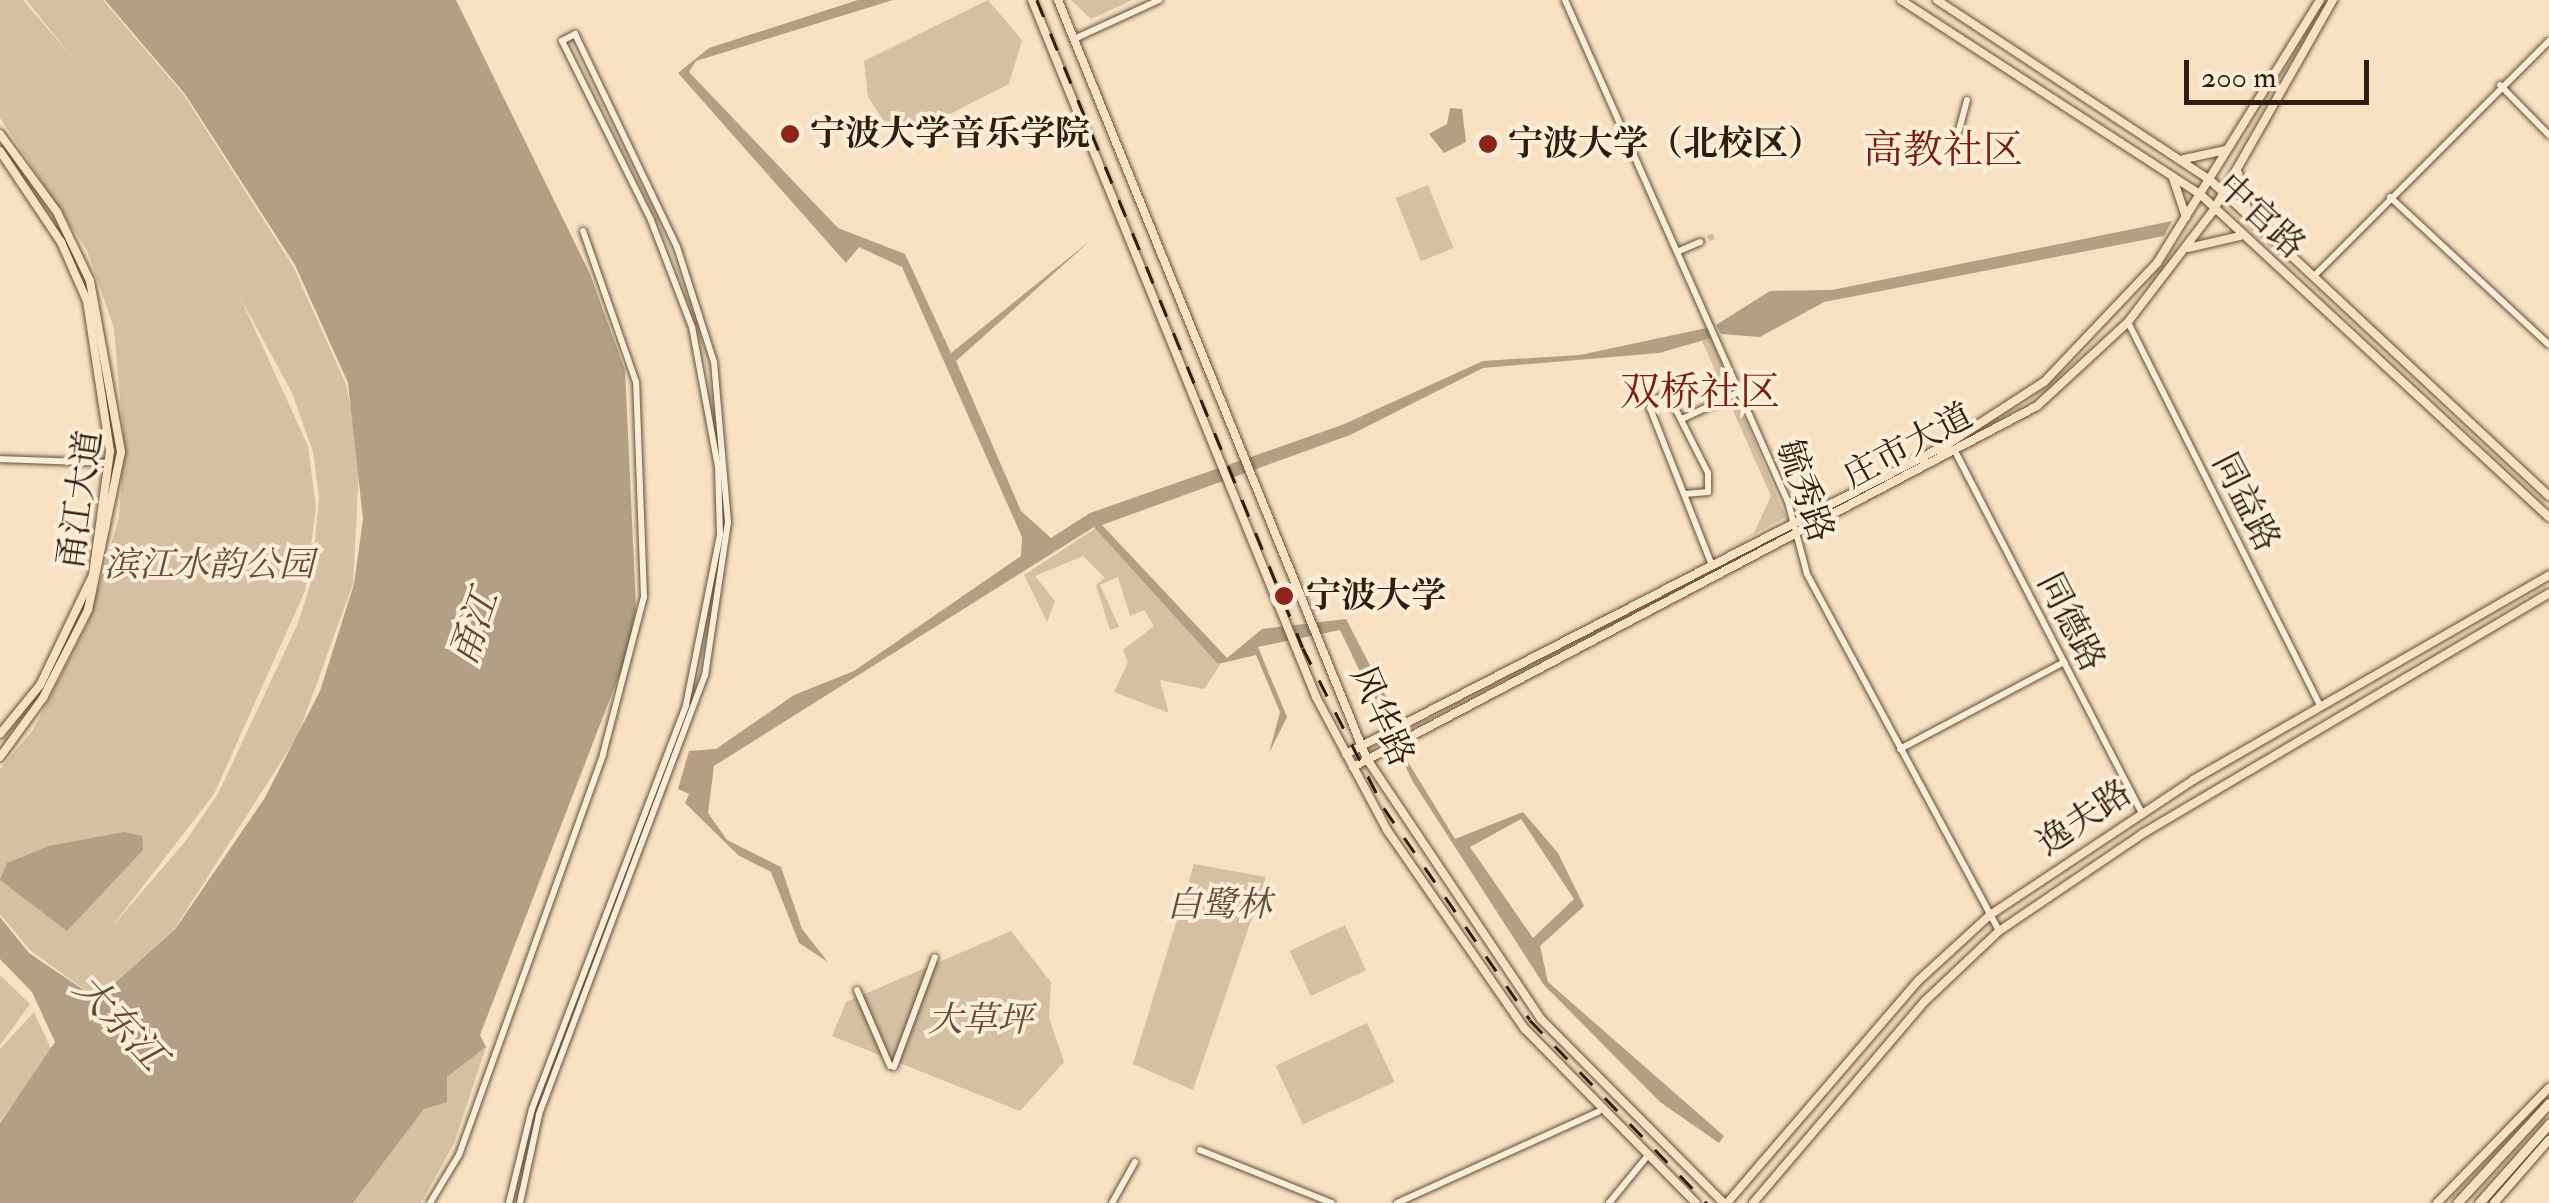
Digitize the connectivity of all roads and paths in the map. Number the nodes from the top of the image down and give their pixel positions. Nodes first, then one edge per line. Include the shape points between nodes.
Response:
1 (1032, 0) edge
2 (1058, 0) edge
3 (1159, 0) edge
4 (1565, 0) edge
5 (1900, 0) edge
6 (1937, 0) edge
7 (2320, 0) edge
8 (2333, 0) edge
9 (1074, 39) junction
10 (2549, 42) edge
11 (2500, 85) junction
12 (1967, 100) dead end
13 (1959, 130) dead end
14 (0, 134) edge
15 (2549, 135) edge
16 (2240, 136) junction
17 (0, 151) edge
18 (2177, 157) junction
19 (2239, 168) junction
20 (2170, 174) junction
21 (2210, 180) junction
22 (2224, 193) junction
23 (2201, 195) junction
24 (2390, 197) junction
25 (2214, 211) junction
26 (2250, 216) junction
27 (2186, 218) junction
28 (583, 231) dead end
29 (2240, 236) junction
30 (1700, 242) tunnel mouth
31 (2184, 250) junction
32 (1680, 251) junction
33 (2314, 276) junction
34 (2128, 322) junction
35 (2549, 345) edge
36 (1740, 392) junction
37 (1682, 419) junction
38 (1956, 455) junction
39 (0, 459) edge
40 (114, 463) junction
41 (1685, 494) junction
42 (2549, 496) edge
43 (2538, 508) junction
44 (2549, 517) edge
45 (1794, 521) junction
46 (2549, 527) edge
47 (1794, 536) junction
48 (1712, 565) junction
49 (2549, 566) edge
50 (2549, 576) edge
51 (2538, 582) junction
52 (2549, 593) edge
53 (2064, 662) junction
54 (2319, 704) junction
55 (1, 732) edge
56 (21, 732) junction
57 (13, 743) junction
58 (1360, 745) junction
59 (1900, 749) junction
60 (1346, 754) junction
61 (0, 756) edge
62 (1367, 759) junction
63 (1353, 767) junction
64 (2142, 812) junction
65 (1990, 915) junction
66 (1999, 930) junction
67 (935, 957) dead end
68 (856, 990) dead end
69 (2549, 1096) edge
70 (1598, 1112) junction
71 (2549, 1127) edge
72 (2549, 1140) edge
73 (1200, 1150) dead end
74 (1645, 1159) junction
75 (1135, 1162) dead end
76 (430, 1203) edge
77 (508, 1203) edge
78 (520, 1203) edge
79 (1112, 1203) edge
80 (1332, 1203) edge
81 (1397, 1203) edge
82 (1609, 1203) edge
83 (1696, 1203) edge
84 (1726, 1203) edge
85 (1753, 1203) edge
86 (2437, 1203) edge
87 (2457, 1203) edge
88 (2479, 1203) edge
89 (2494, 1203) edge

1 - 60 main road, 风华路
2 - 9 main road, 风华路
3 - 9 street
4 - 32 street, 毓秀路
5 - 20 main road, 中官路
6 - 18 main road, 中官路
7 - 16 main road, 庄市大道
8 - 19 main road, 庄市大道
9 - 58 main road, 风华路
10 - 11 street
11 - 15 street
11 - 24 street
12 - 13 street
14 - 40 main road, 甬江大道 via 58,212 90,281 115,386
16 - 18 main road via 2209,161
16 - 21 main road, 庄市大道
17 - 40 main road, 甬江大道 via 61,242 87,301
18 - 21 main road, 中官路
19 - 22 main road, 庄市大道
19 - 26 main road
20 - 23 main road, 中官路
20 - 27 main road
21 - 22 main road, 中官路
21 - 23 main road, 庄市大道
22 - 25 main road, 庄市大道
22 - 26 main road, 中官路
23 - 25 main road, 中官路
23 - 27 main road, 庄市大道
24 - 33 street
24 - 35 street
25 - 29 main road, 中官路
25 - 31 main road, 庄市大道
26 - 33 main road, 中官路
27 - 45 main road, 庄市大道 via 2137,290 2044,382 1948,444
28 - 76 street via 636,382 644,597 620,707 458,1155
29 - 31 main road
29 - 43 main road, 中官路
30 - 32 street
31 - 34 main road, 庄市大道
32 - 36 street, 毓秀路
33 - 42 main road, 中官路
34 - 38 main road, 庄市大道 via 2037,406
34 - 54 street, 同益路
36 - 37 street
36 - 45 street, 毓秀路
37 - 41 street via 1708,473 1708,492
37 - 41 street via 1669,396 1654,399
38 - 47 main road, 庄市大道
38 - 53 street, 同德路
39 - 40 street
40 - 55 main road, 甬江大道 via 93,575 40,685
40 - 56 main road, 甬江大道 via 99,581
41 - 48 street
43 - 44 main road, 中官路
43 - 46 main road
45 - 47 street, 毓秀路
45 - 48 main road, 庄市大道
47 - 59 street, 毓秀路
47 - 62 main road, 庄市大道
48 - 58 main road, 庄市大道
49 - 51 main road
50 - 51 main road, 逸夫路
51 - 54 main road, 逸夫路
52 - 66 main road, 逸夫路
53 - 59 street
53 - 64 street, 同德路
54 - 64 main road, 逸夫路
55 - 56 street
55 - 57 street
56 - 57 main road, 甬江大道
57 - 61 main road, 甬江大道
58 - 60 main road, 庄市大道
58 - 62 main road, 风华路
59 - 65 street, 毓秀路
60 - 63 main road, 风华路
62 - 63 main road, 庄市大道
62 - 84 main road, 风华路 via 1541,1019
63 - 70 main road, 风华路 via 1427,900
64 - 65 main road, 逸夫路
65 - 66 street, 毓秀路
65 - 84 main road, 逸夫路 via 1919,980
66 - 85 main road, 逸夫路 via 1924,1001
67 - 68 street via 892,1066
69 - 86 main road
69 - 87 highway
70 - 74 main road, 风华路
70 - 81 street
71 - 88 highway
72 - 89 main road
73 - 80 street
74 - 82 street
74 - 83 main road, 风华路
75 - 79 street
77 - 78 street via 532,1109 686,705 720,534 718,466 692,328 651,220 562,40 575,34 677,247 714,362 728,522 705,676 539,1115

